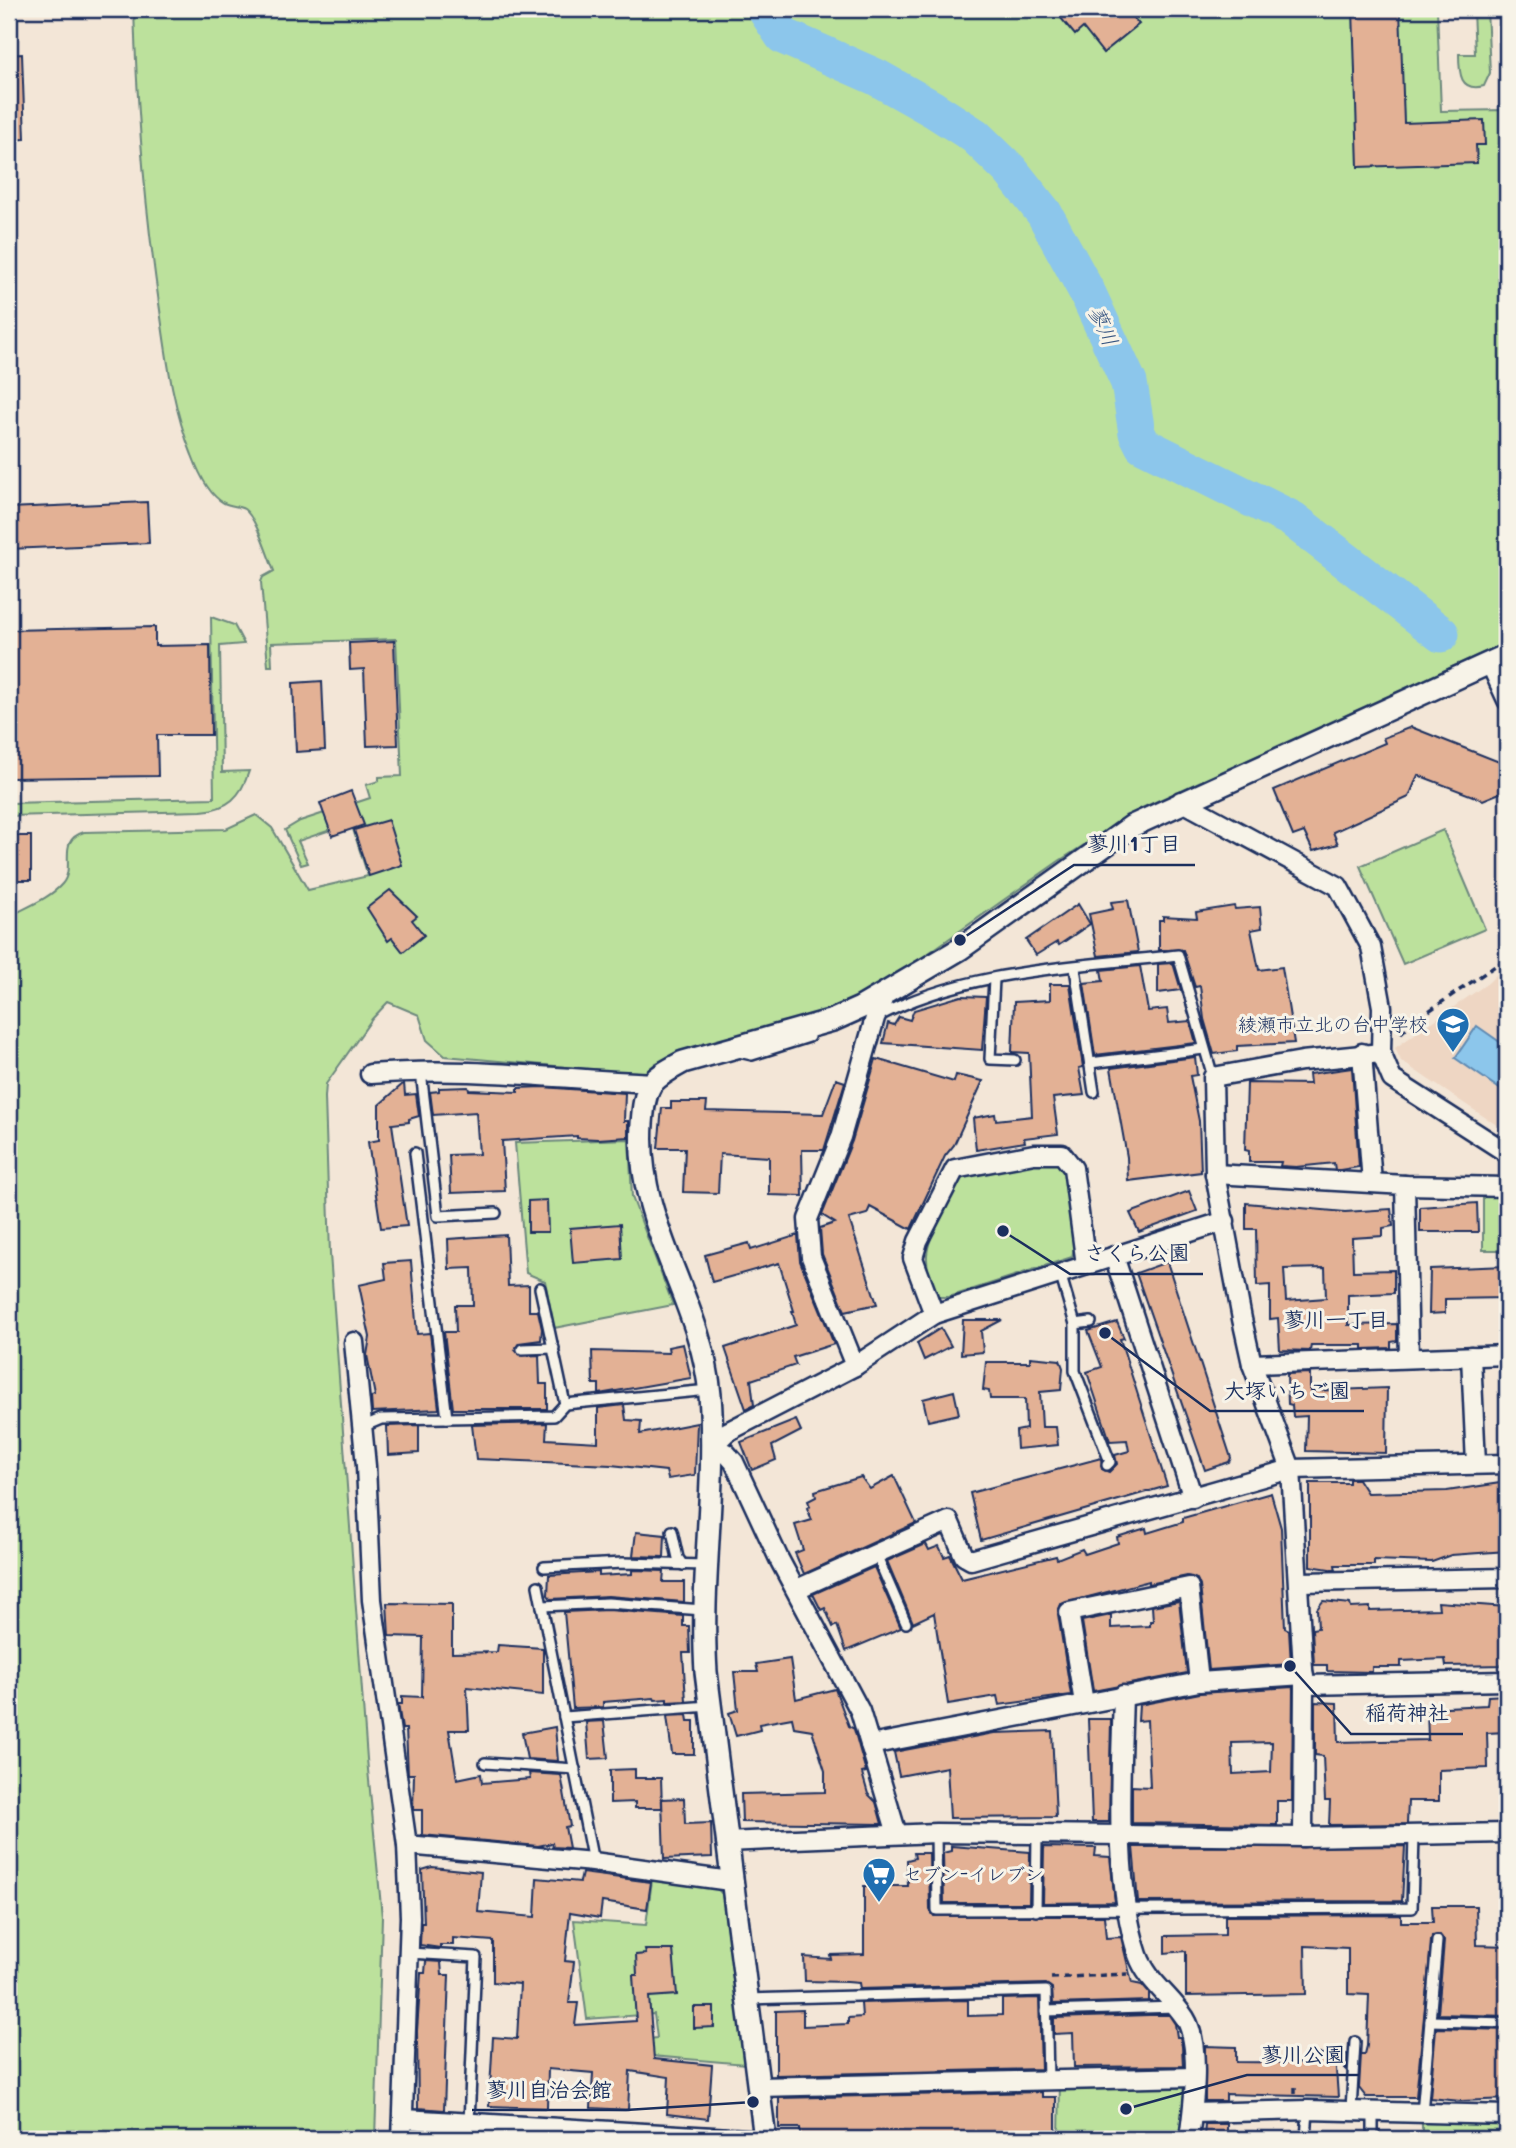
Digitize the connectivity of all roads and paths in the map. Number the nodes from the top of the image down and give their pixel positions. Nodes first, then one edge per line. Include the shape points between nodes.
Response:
1 (1499, 659) edge
2 (1507, 700) edge
3 (1181, 801) junction
4 (1507, 958) edge
5 (1076, 968) junction
6 (994, 979) junction
7 (885, 995) junction
8 (875, 1018) junction
9 (1401, 1034) dead end
10 (1204, 1049) junction
11 (1371, 1053) junction
12 (1015, 1060) dead end
13 (1090, 1063) junction
14 (421, 1070) junction
15 (370, 1074) dead end
16 (1213, 1077) junction
17 (653, 1083) junction
18 (1094, 1092) dead end
19 (415, 1153) dead end
20 (1507, 1153) edge
21 (1215, 1174) junction
22 (1372, 1183) junction
23 (1405, 1185) junction
24 (1507, 1187) edge
25 (496, 1213) dead end
26 (1225, 1221) junction
27 (1114, 1256) junction
28 (1086, 1265) junction
29 (1060, 1273) junction
30 (540, 1288) dead end
31 (934, 1314) junction
32 (1091, 1322) dead end
33 (1075, 1324) junction
34 (354, 1342) dead end
35 (554, 1348) junction
36 (522, 1349) dead end
37 (1507, 1355) edge
38 (1471, 1356) junction
39 (1409, 1358) junction
40 (1252, 1364) junction
41 (855, 1366) junction
42 (709, 1390) junction
43 (565, 1404) junction
44 (447, 1418) junction
45 (362, 1427) junction
46 (712, 1447) junction
47 (1476, 1464) junction
48 (1507, 1464) edge
49 (1107, 1465) dead end
50 (1291, 1469) junction
51 (1192, 1498) junction
52 (672, 1531) dead end
53 (876, 1554) junction
54 (683, 1565) junction
55 (705, 1566) junction
56 (544, 1567) dead end
57 (1507, 1578) edge
58 (1300, 1582) junction
59 (538, 1586) dead end
60 (797, 1589) junction
61 (542, 1606) junction
62 (703, 1610) junction
63 (906, 1623) dead end
64 (1304, 1680) junction
65 (1507, 1681) edge
66 (1199, 1682) junction
67 (1123, 1695) junction
68 (1084, 1703) junction
69 (709, 1706) junction
70 (564, 1717) junction
71 (870, 1745) junction
72 (485, 1763) dead end
73 (575, 1769) junction
74 (936, 1833) junction
75 (1507, 1833) edge
76 (897, 1834) junction
77 (1121, 1835) junction
78 (1037, 1836) junction
79 (1414, 1836) junction
80 (1303, 1837) junction
81 (726, 1842) junction
82 (407, 1845) junction
83 (593, 1863) junction
84 (730, 1881) junction
85 (1036, 1911) junction
86 (1129, 1911) junction
87 (1437, 1941) dead end
88 (409, 1953) junction
89 (1147, 1973) junction
90 (1046, 1991) junction
91 (747, 2000) junction
92 (1176, 2007) junction
93 (1046, 2011) junction
94 (1430, 2021) junction
95 (1507, 2022) edge
96 (1355, 2042) dead end
97 (1194, 2077) junction
98 (1048, 2080) junction
99 (1295, 2082) dead end
100 (758, 2087) junction
101 (1295, 2096) dead end
102 (1308, 2110) junction
103 (1351, 2110) junction
104 (1373, 2111) junction
105 (1193, 2113) junction
106 (1422, 2113) junction
107 (1507, 2115) edge
108 (404, 2119) junction
109 (469, 2123) junction
110 (692, 2138) edge
111 (402, 2139) edge
112 (748, 2139) edge
113 (765, 2139) edge
114 (1189, 2139) edge
115 (1306, 2139) edge
116 (1373, 2139) edge

1 - 2 street
1 - 3 street
3 - 7 street via 1132,826 960,949
3 - 11 street via 1338,886 1371,947 1382,1007
4 - 9 path
5 - 6 lane
5 - 10 lane via 1178,954
5 - 13 lane
6 - 8 lane via 938,991
6 - 12 lane via 990,1059
7 - 8 street
7 - 17 street via 829,1020 683,1062
8 - 41 street via 841,1137 808,1219 811,1257
10 - 13 lane
10 - 16 lane
11 - 16 street
11 - 20 street via 1392,1079
11 - 22 street
13 - 18 lane
14 - 15 street
14 - 17 street via 544,1073
14 - 25 lane via 438,1216
16 - 21 street
17 - 42 street via 642,1115 643,1181 699,1345
19 - 44 lane
21 - 22 street
21 - 26 street
22 - 23 street
23 - 24 street
23 - 39 street
26 - 27 street
26 - 40 street
27 - 28 street
27 - 51 street
28 - 29 street
28 - 31 street via 1073,1168 1062,1154 955,1169 913,1258
29 - 31 street
29 - 33 lane
30 - 35 lane
31 - 41 street
32 - 33 lane
33 - 49 lane via 1075,1371 1110,1462
34 - 45 street
35 - 36 lane
35 - 43 lane
37 - 38 street
38 - 39 street
38 - 47 street
39 - 40 street
40 - 50 street
41 - 46 street via 727,1432
42 - 43 lane
42 - 46 street
43 - 44 lane via 554,1416
44 - 45 lane via 382,1419
45 - 82 street via 372,1600
46 - 55 street
46 - 60 street via 734,1462
47 - 48 street
47 - 50 street
50 - 51 street
50 - 58 street
51 - 53 street via 971,1560 964,1556 949,1521
52 - 54 lane
53 - 60 street
53 - 63 lane
54 - 55 lane
54 - 56 lane
55 - 62 street
57 - 58 street
58 - 64 street
59 - 61 lane
60 - 71 street via 860,1711
61 - 62 lane via 608,1603
61 - 70 lane
62 - 69 street
64 - 65 street
64 - 66 street
64 - 80 street
66 - 67 street
66 - 68 street via 1189,1587 1069,1612
67 - 68 street
67 - 77 street
68 - 71 street
69 - 70 lane
69 - 81 street
70 - 73 lane
71 - 76 street
72 - 73 lane
73 - 83 lane
74 - 76 street
74 - 78 street
74 - 85 lane via 937,1910
75 - 79 street
76 - 81 street
77 - 78 street
77 - 80 street
77 - 86 street
78 - 85 lane
79 - 80 street
79 - 86 lane via 1412,1908
81 - 84 street
82 - 83 street
82 - 88 street
83 - 84 street
84 - 91 street
85 - 86 lane
86 - 89 street via 1138,1955
87 - 94 lane
88 - 108 street
88 - 109 lane via 476,1957
89 - 90 path via 1051,1978
89 - 92 street
90 - 91 lane
90 - 93 lane
91 - 100 street
92 - 93 lane
92 - 97 street via 1192,2037
93 - 98 lane
94 - 95 lane
94 - 106 lane
96 - 103 lane
97 - 98 street
97 - 105 street
98 - 100 street
99 - 101 path
100 - 113 street
102 - 103 street
102 - 105 street
102 - 115 lane
103 - 104 street
104 - 106 street
104 - 116 lane
105 - 114 street
106 - 107 street
108 - 109 street
108 - 111 street
109 - 110 street
110 - 112 street

